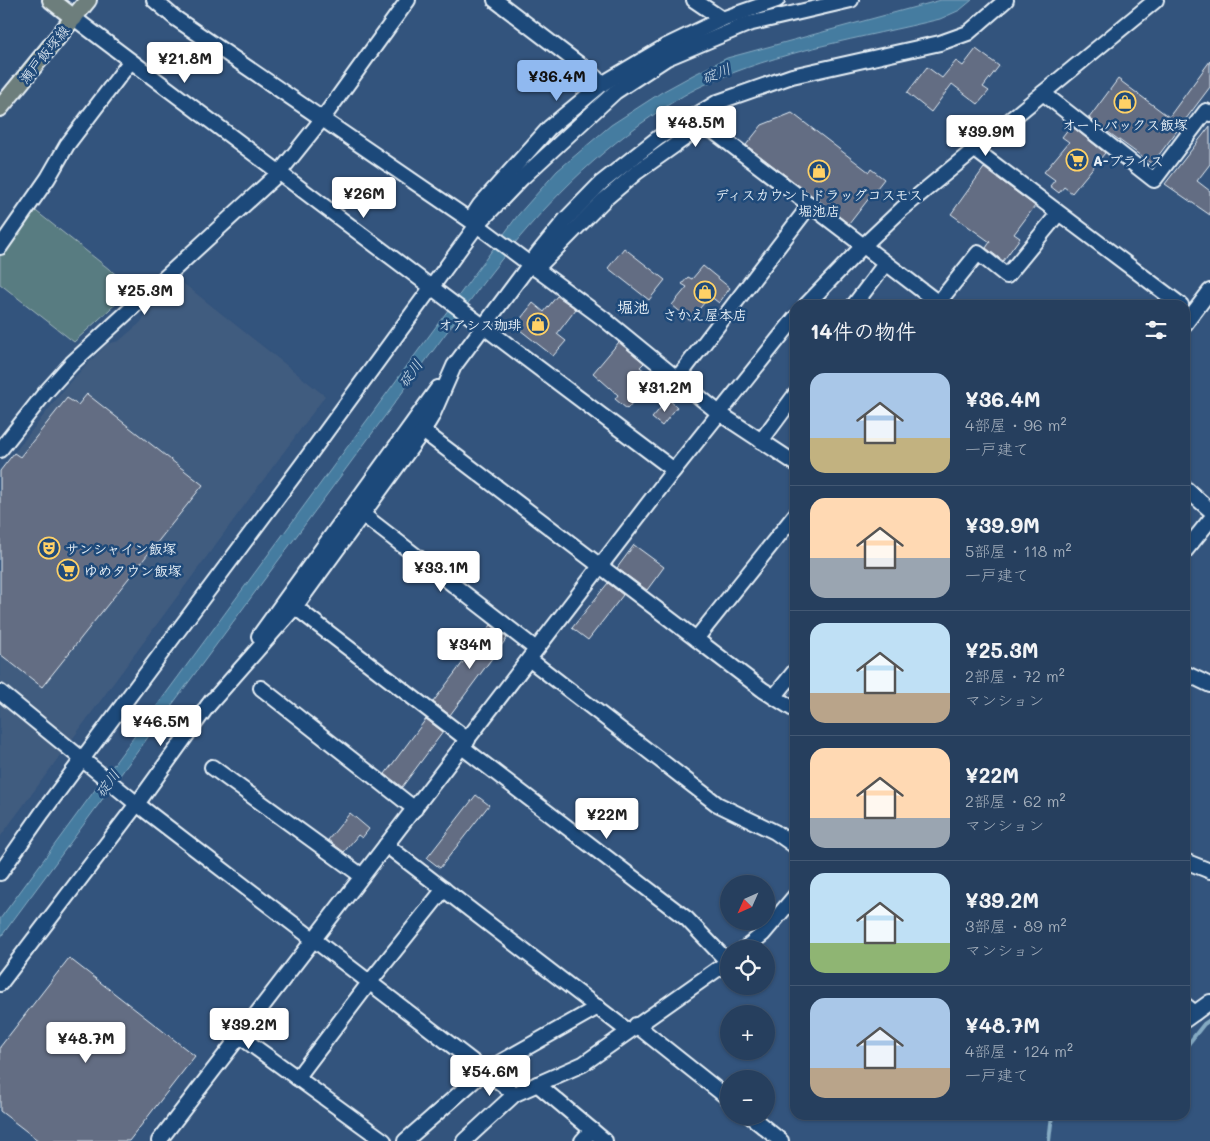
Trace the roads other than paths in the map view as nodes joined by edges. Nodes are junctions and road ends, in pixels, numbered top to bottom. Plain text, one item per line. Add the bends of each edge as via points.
1 (51, 0) edge
2 (88, 0) edge
3 (154, 0) edge
4 (408, 0) edge
5 (495, 0) edge
6 (694, 0) edge
7 (777, 0) edge
8 (851, 0) edge
9 (1006, 0) edge
10 (1156, 0) edge
11 (818, 4) edge
12 (74, 18) junction
13 (722, 20) junction
14 (130, 62) junction
15 (602, 84) junction
16 (1043, 93) junction
17 (0, 108) edge
18 (1210, 114) edge
19 (323, 118) junction
20 (974, 149) junction
21 (279, 173) junction
22 (810, 206) junction
23 (1058, 214) junction
24 (476, 224) junction
25 (863, 246) junction
26 (0, 247) edge
27 (885, 264) junction
28 (532, 265) junction
29 (434, 290) junction
30 (1210, 291) edge
31 (811, 300) edge
32 (858, 300) edge
33 (934, 300) edge
34 (942, 300) edge
35 (1174, 300) edge
36 (1190, 313) edge
37 (790, 324) edge
38 (482, 326) junction
39 (454, 366) junction
40 (676, 380) junction
41 (790, 402) edge
42 (719, 413) junction
43 (423, 431) junction
44 (761, 441) junction
45 (0, 450) edge
46 (790, 460) edge
47 (674, 470) junction
48 (1190, 492) edge
49 (1210, 510) edge
50 (362, 514) junction
51 (1210, 520) edge
52 (790, 521) edge
53 (1190, 545) edge
54 (600, 567) junction
55 (295, 607) junction
56 (696, 639) junction
57 (533, 654) junction
58 (1190, 676) edge
59 (790, 677) edge
60 (1210, 686) edge
61 (261, 688) dead end
62 (0, 692) edge
63 (774, 697) junction
64 (790, 707) edge
65 (207, 708) junction
66 (465, 744) junction
67 (85, 761) junction
68 (212, 766) dead end
69 (136, 804) junction
70 (415, 809) junction
71 (790, 842) edge
72 (386, 845) junction
73 (1190, 863) edge
74 (1210, 871) edge
75 (0, 873) edge
76 (362, 876) junction
77 (444, 889) junction
78 (790, 902) edge
79 (313, 940) junction
80 (755, 940) edge
81 (720, 953) edge
82 (720, 967) edge
83 (369, 982) junction
84 (0, 984) edge
85 (1210, 1002) edge
86 (598, 1007) junction
87 (1190, 1011) edge
88 (632, 1028) junction
89 (241, 1037) junction
90 (485, 1071) junction
91 (297, 1078) junction
92 (537, 1084) junction
93 (720, 1092) edge
94 (515, 1094) junction
95 (761, 1125) edge
96 (592, 1130) junction
97 (159, 1141) edge
98 (384, 1141) edge
99 (405, 1141) edge
100 (464, 1141) edge
101 (582, 1141) edge
102 (605, 1141) edge
103 (781, 1141) edge

1 - 12 main road
2 - 12 main road, 瀬戸飯塚線
3 - 19 street via 182,23
4 - 19 street
5 - 15 street
6 - 13 street
7 - 13 street
8 - 11 street
9 - 28 street via 968,33 940,44 792,76 718,102 658,138 601,183 566,219
10 - 16 street
11 - 24 street via 748,24 667,58 615,92
12 - 14 street
12 - 17 main road, 瀬戸飯塚線
13 - 15 street via 666,46
14 - 21 street
14 - 26 street via 67,146
15 - 24 street via 549,128 480,205
16 - 18 street via 1154,180 1206,111
16 - 20 street
19 - 21 street
19 - 24 street
20 - 23 street
20 - 25 street
21 - 29 street
21 - 45 street via 72,363
22 - 25 street
22 - 28 street via 713,131 699,128 637,172
22 - 40 street
23 - 34 street via 1007,276 978,253
23 - 35 street
24 - 28 street
24 - 29 street
25 - 27 street
25 - 31 street
27 - 32 street
27 - 33 street
28 - 38 street
28 - 40 street via 604,319
29 - 38 street
29 - 67 street
30 - 36 street
37 - 42 street
38 - 39 street
38 - 47 street
39 - 43 street
39 - 65 street
40 - 42 street
41 - 44 street
42 - 44 street
42 - 47 street
43 - 50 street
43 - 54 street
44 - 46 street
47 - 54 street
48 - 49 street
50 - 55 street
50 - 57 street
51 - 53 street
52 - 56 street
54 - 56 street
54 - 57 street
55 - 65 street
55 - 66 street
56 - 63 street
57 - 66 street
57 - 71 street via 717,804
58 - 60 street
59 - 63 street
61 - 70 street
62 - 67 street
63 - 64 street
65 - 69 street
66 - 70 street
66 - 81 street via 686,919
67 - 69 street
67 - 75 street via 42,813
68 - 76 street
69 - 79 street
69 - 84 street
70 - 72 street
72 - 76 street
72 - 77 street
73 - 74 street
76 - 79 street
77 - 83 street
77 - 86 street
78 - 80 street
79 - 83 street
79 - 89 street
82 - 88 street
83 - 90 street
83 - 91 street
85 - 87 street
86 - 88 street
86 - 90 street
88 - 92 street via 583,1064
88 - 93 street
89 - 91 street
89 - 97 street
90 - 94 street
90 - 99 street
91 - 98 street
92 - 94 street
92 - 96 street
94 - 100 street
95 - 103 street
96 - 101 street
96 - 102 street

